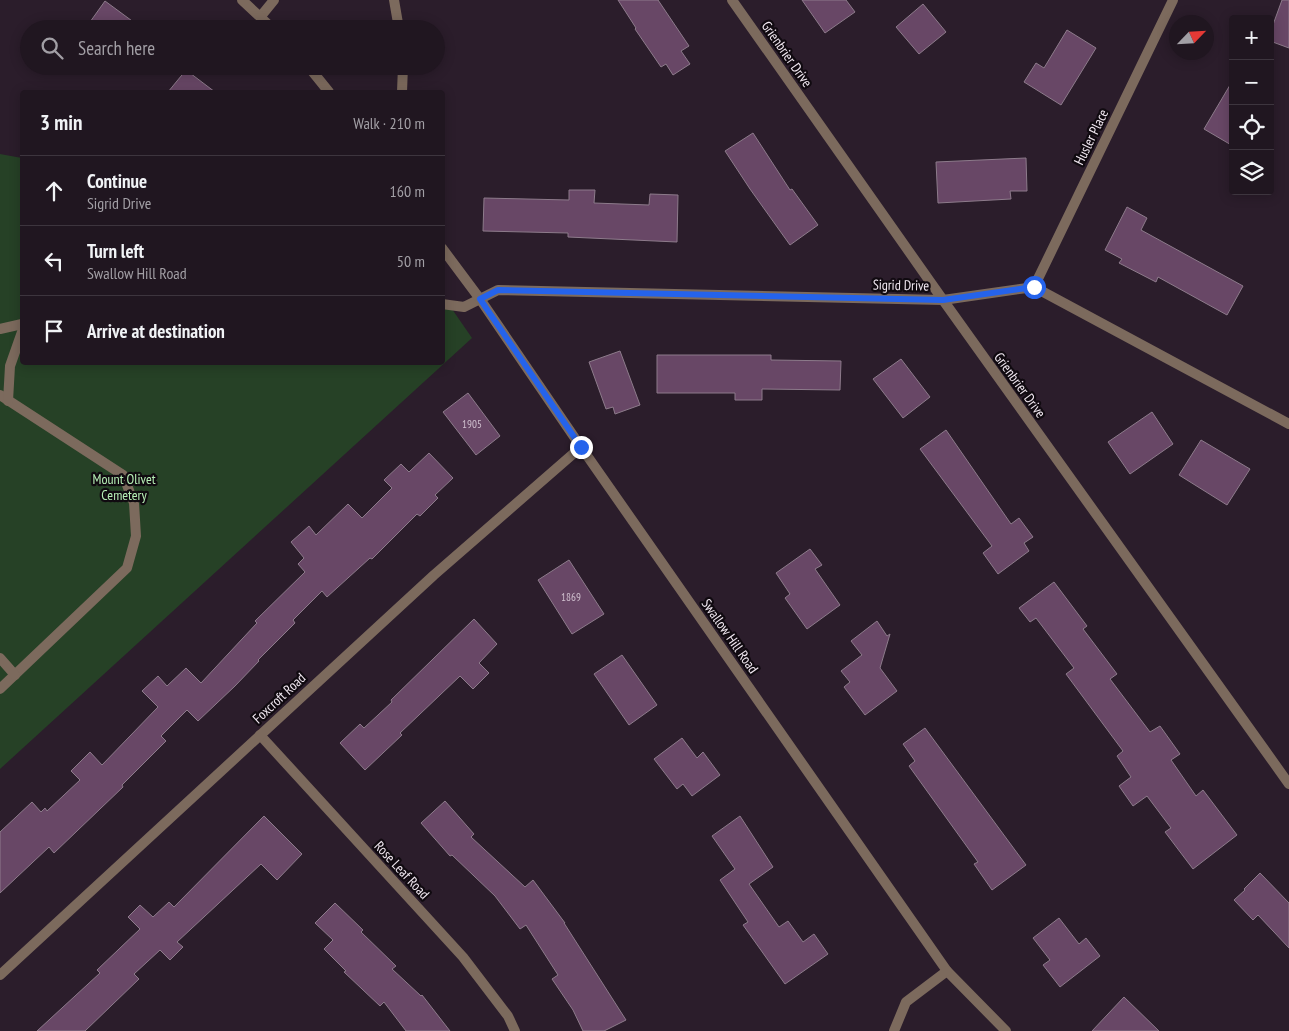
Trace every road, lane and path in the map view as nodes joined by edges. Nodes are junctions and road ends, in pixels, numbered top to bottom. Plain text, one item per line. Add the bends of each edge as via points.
1 (242, 0) edge
2 (274, 0) edge
3 (393, 0) edge
4 (732, 0) edge
5 (1173, 0) edge
6 (261, 16) junction
7 (265, 20) edge
8 (397, 20) edge
9 (315, 75) edge
10 (403, 75) edge
11 (327, 90) edge
12 (402, 90) edge
13 (445, 252) edge
14 (1034, 287) junction
15 (480, 299) junction
16 (943, 300) junction
17 (445, 304) edge
18 (20, 324) edge
19 (0, 329) edge
20 (20, 338) edge
21 (4, 398) edge
22 (1289, 424) edge
23 (581, 447) junction
24 (0, 658) edge
25 (15, 675) junction
26 (0, 689) edge
27 (260, 735) junction
28 (1289, 784) edge
29 (947, 970) junction
30 (0, 975) edge
31 (515, 1031) edge
32 (894, 1031) edge
33 (1006, 1031) edge

1 - 6 street
2 - 6 street
3 - 8 street
4 - 16 street, Grienbrier Drive
5 - 14 street, Husler Place
6 - 7 street
9 - 11 street
10 - 12 street
13 - 15 street, Swallow Hill Road
14 - 16 street, Sigrid Drive
14 - 22 street
15 - 16 street, Sigrid Drive via 498,290
15 - 17 street, Sigrid Drive via 464,307
15 - 23 street, Swallow Hill Road
16 - 28 street, Grienbrier Drive
18 - 19 street
20 - 21 street
21 - 25 street via 123,476 134,503 136,536 127,568
23 - 27 street, Foxcroft Road via 434,574
23 - 29 street, Swallow Hill Road
24 - 25 street
25 - 26 street
27 - 30 street, Foxcroft Road
27 - 31 street, Rose Leaf Road via 463,957 508,1016
29 - 32 street via 906,1002
29 - 33 street, Swallow Hill Road

